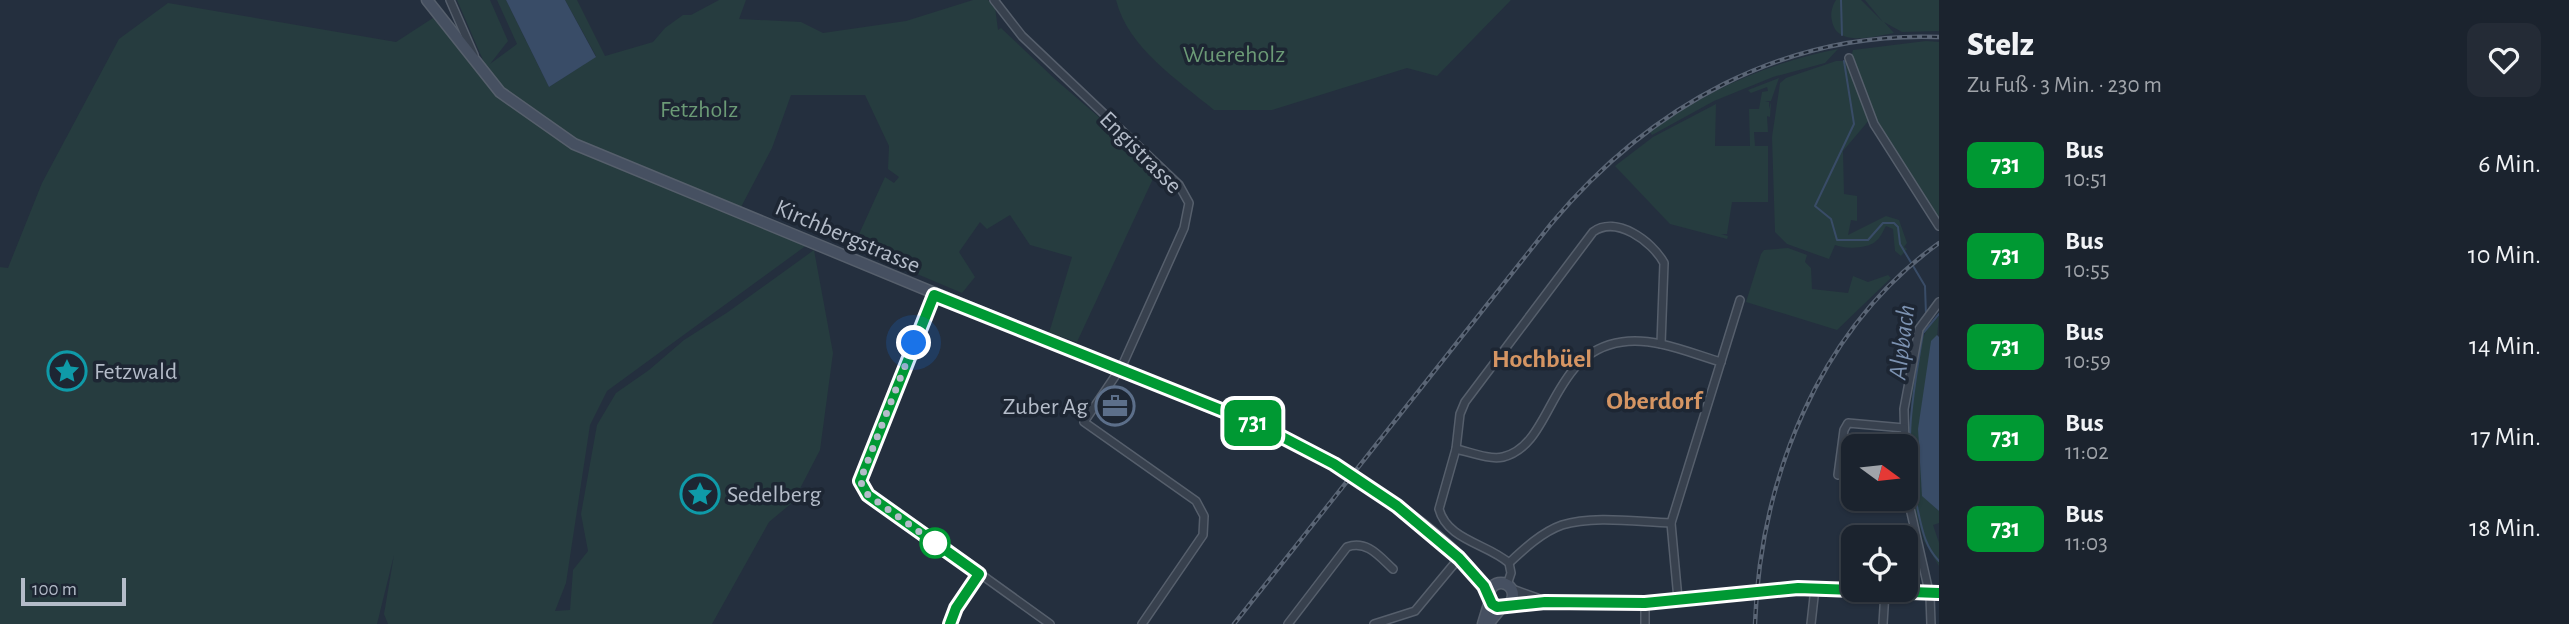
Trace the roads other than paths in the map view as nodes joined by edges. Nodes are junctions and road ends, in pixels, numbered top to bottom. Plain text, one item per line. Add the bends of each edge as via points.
1 (427, 0) edge
2 (450, 0) edge
3 (994, 0) edge
4 (1849, 58) dead end
5 (478, 66) junction
6 (1939, 226) edge
7 (934, 295) junction
8 (1740, 300) dead end
9 (1939, 302) edge
10 (1661, 344) junction
11 (1721, 362) junction
12 (1119, 371) junction
13 (1904, 428) junction
14 (1904, 434) edge
15 (1456, 449) junction
16 (1838, 475) dead end
17 (1910, 511) edge
18 (1671, 523) junction
19 (1459, 558) junction
20 (1509, 563) junction
21 (1469, 567) junction
22 (1393, 569) dead end
23 (979, 574) junction
24 (1506, 586) junction
25 (1815, 588) junction
26 (1841, 589) edge
27 (1918, 592) edge
28 (1928, 592) junction
29 (1939, 593) edge
30 (1490, 599) junction
31 (1678, 599) junction
32 (1545, 602) junction
33 (1885, 602) edge
34 (1645, 603) junction
35 (1505, 606) junction
36 (950, 624) edge
37 (1050, 624) edge
38 (1142, 624) edge
39 (1288, 624) edge
40 (1374, 624) edge
41 (1483, 624) edge
42 (1488, 624) edge
43 (1645, 624) edge
44 (1811, 624) edge
45 (1884, 624) edge
46 (1931, 624) edge

1 - 5 main road, Kirchbergstrasse
2 - 5 street
3 - 12 street, Engistrasse via 1022,36 1179,185 1189,203 1184,228
4 - 6 street via 1874,124
5 - 7 main road, Kirchbergstrasse via 516,106 591,153
7 - 12 main road, Kirchbergstrasse
7 - 23 street via 860,481 868,495
8 - 11 street
9 - 13 street via 1919,329
10 - 11 street
10 - 15 street via 1620,342 1581,360 1567,375 1530,439 1515,452 1493,458
10 - 15 street via 1664,263 1626,229 1600,227 1465,402
11 - 18 street
12 - 19 main road, Kirchbergstrasse via 1261,426 1349,472
12 - 38 street via 1084,422 1196,501 1205,524 1203,535
13 - 14 street
13 - 16 street via 1848,423
15 - 20 street via 1440,502 1441,516 1472,543
17 - 28 street
18 - 20 street via 1562,525
18 - 31 street
19 - 21 main road, Kirchbergstrasse
19 - 40 street via 1415,611
20 - 24 street
21 - 24 main road, Kirchbergstrasse
21 - 30 main road, Kirchbergstrasse
22 - 39 street via 1368,547 1357,543 1347,547
23 - 36 street
23 - 37 street
24 - 30 main road via 1490,590
24 - 32 street
24 - 35 main road via 1513,598
25 - 26 street
25 - 31 street, bridge
25 - 44 street
27 - 28 street
28 - 29 street
28 - 46 street
30 - 35 main road
30 - 41 main road
31 - 34 street
32 - 34 street
32 - 35 street
33 - 45 street
34 - 43 street
35 - 42 main road

